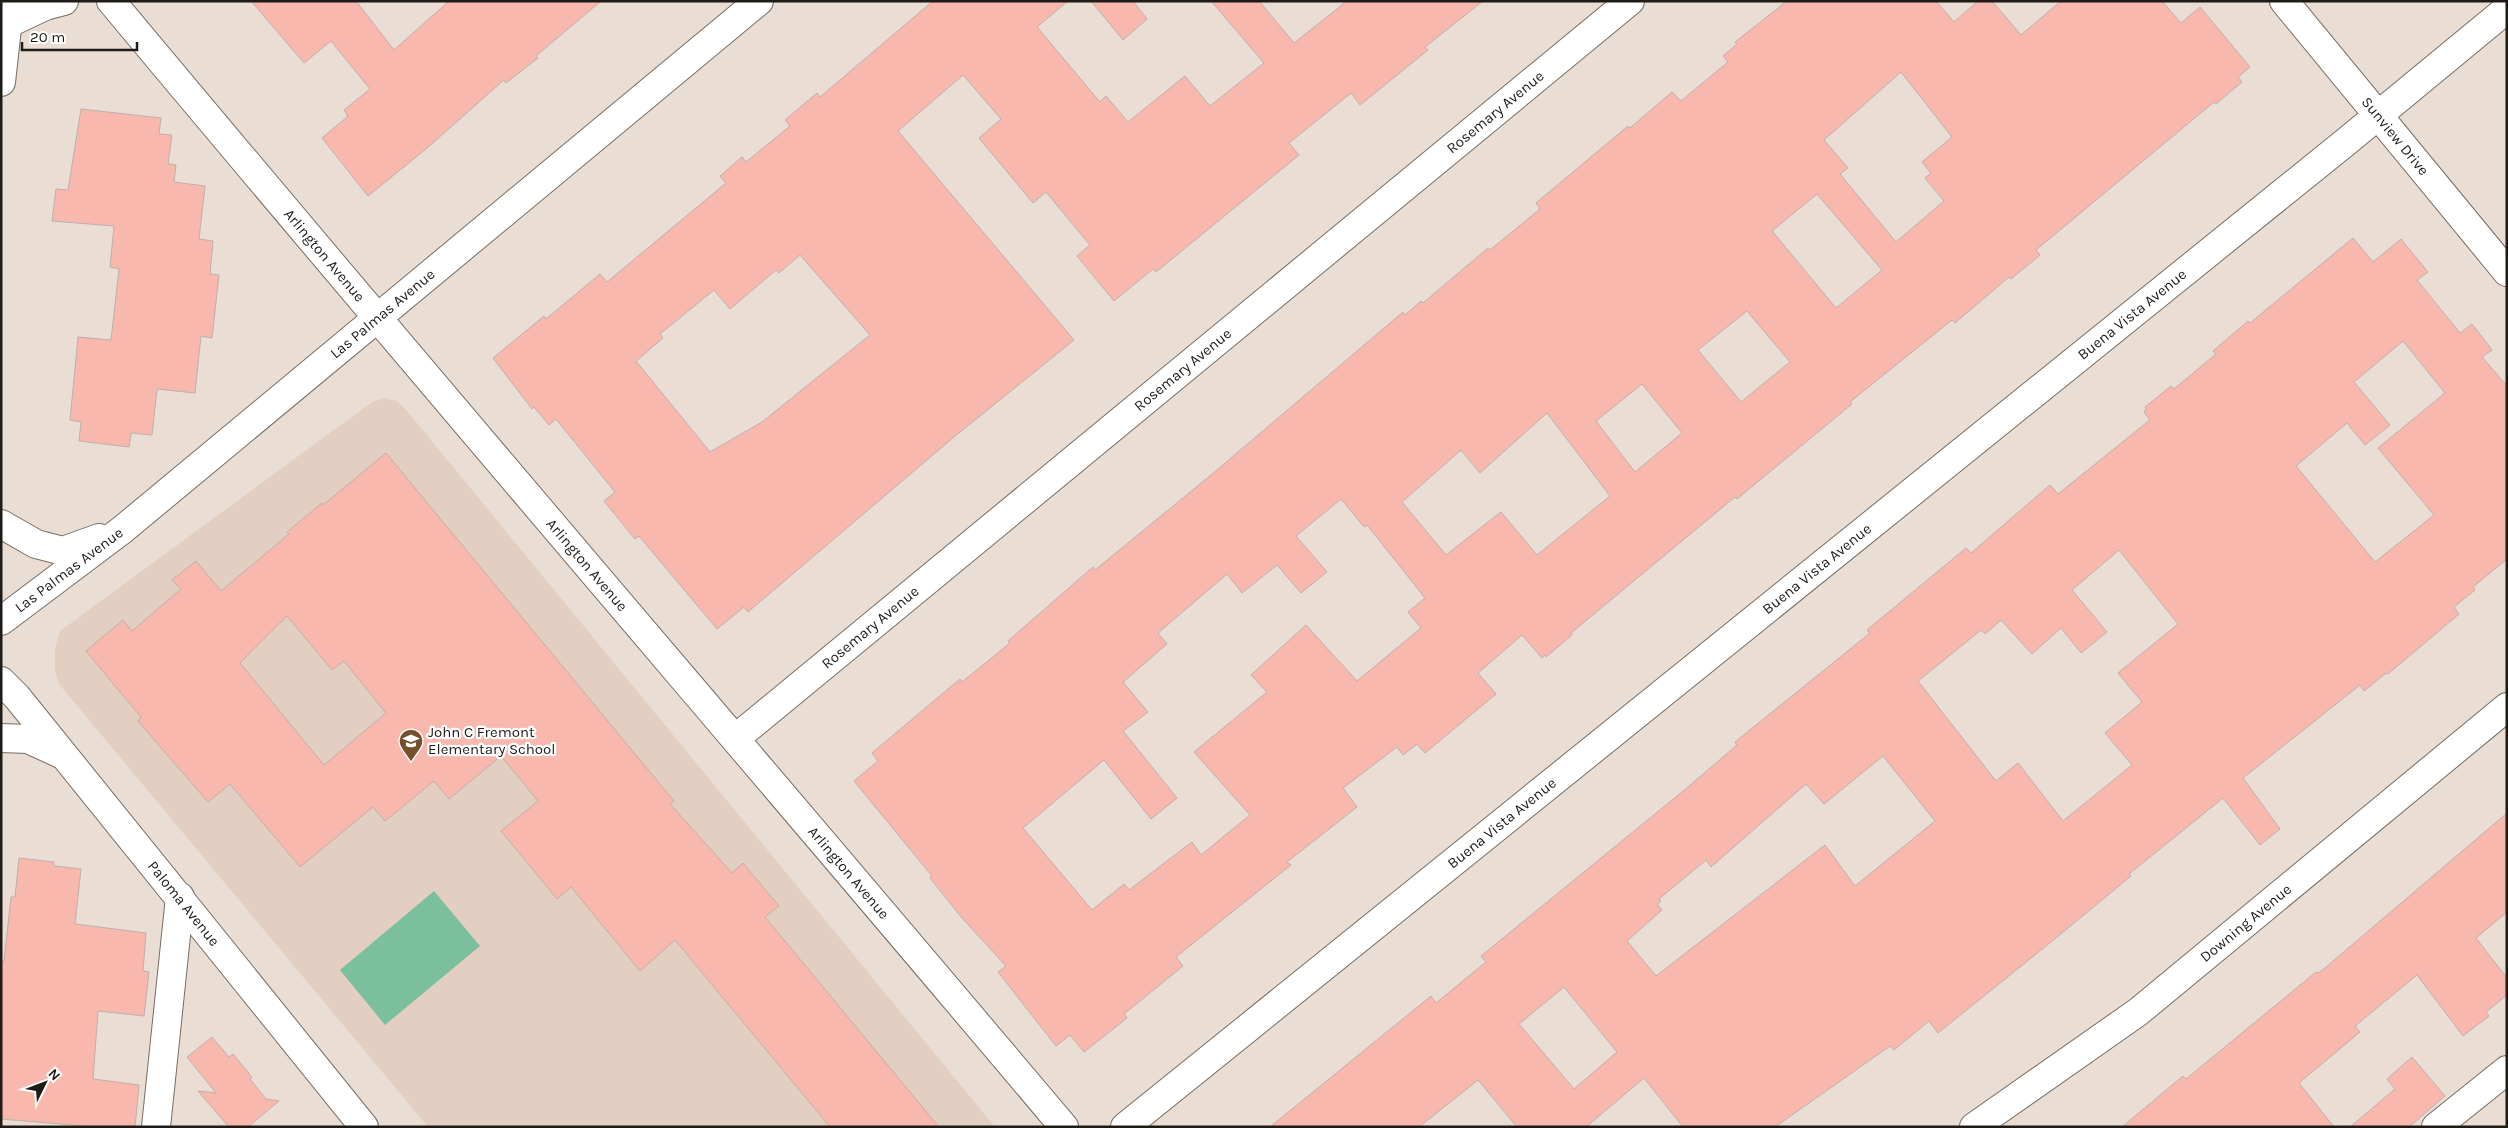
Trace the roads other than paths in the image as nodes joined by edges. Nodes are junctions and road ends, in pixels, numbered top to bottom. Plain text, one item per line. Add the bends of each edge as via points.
1 (64, 1) edge
2 (96, 1) edge
3 (759, 1) edge
4 (1630, 1) edge
5 (2284, 1) edge
6 (117, 8) edge
7 (2507, 9) edge
8 (9, 13) edge
9 (1, 82) edge
10 (2378, 116) junction
11 (2507, 272) edge
12 (377, 319) junction
13 (1, 524) edge
14 (122, 530) junction
15 (1, 622) edge
16 (1, 681) edge
17 (2507, 707) edge
18 (1, 738) edge
19 (736, 738) junction
20 (64, 756) junction
21 (180, 897) junction
22 (2507, 1070) edge
23 (156, 1127) edge
24 (364, 1127) edge
25 (1064, 1127) edge
26 (1125, 1127) edge
27 (1974, 1127) edge
28 (2436, 1127) edge

1 - 8 street
2 - 6 street
3 - 12 street, Las Palmas Avenue
4 - 19 street, Rosemary Avenue
5 - 10 street, Sunview Drive
6 - 12 street, Arlington Avenue
7 - 10 street, Buena Vista Avenue
8 - 9 street
10 - 11 street, Sunview Drive
10 - 26 street, Buena Vista Avenue
12 - 14 street, Las Palmas Avenue
12 - 19 street, Arlington Avenue
13 - 14 street via 36,544 63,551
14 - 15 street, Las Palmas Avenue
16 - 20 street, Paloma Avenue
17 - 27 street, Downing Avenue via 2138,1012
18 - 20 street via 28,739
19 - 25 street, Arlington Avenue
20 - 21 street, Paloma Avenue
21 - 23 street
21 - 24 street, Paloma Avenue
22 - 28 street

